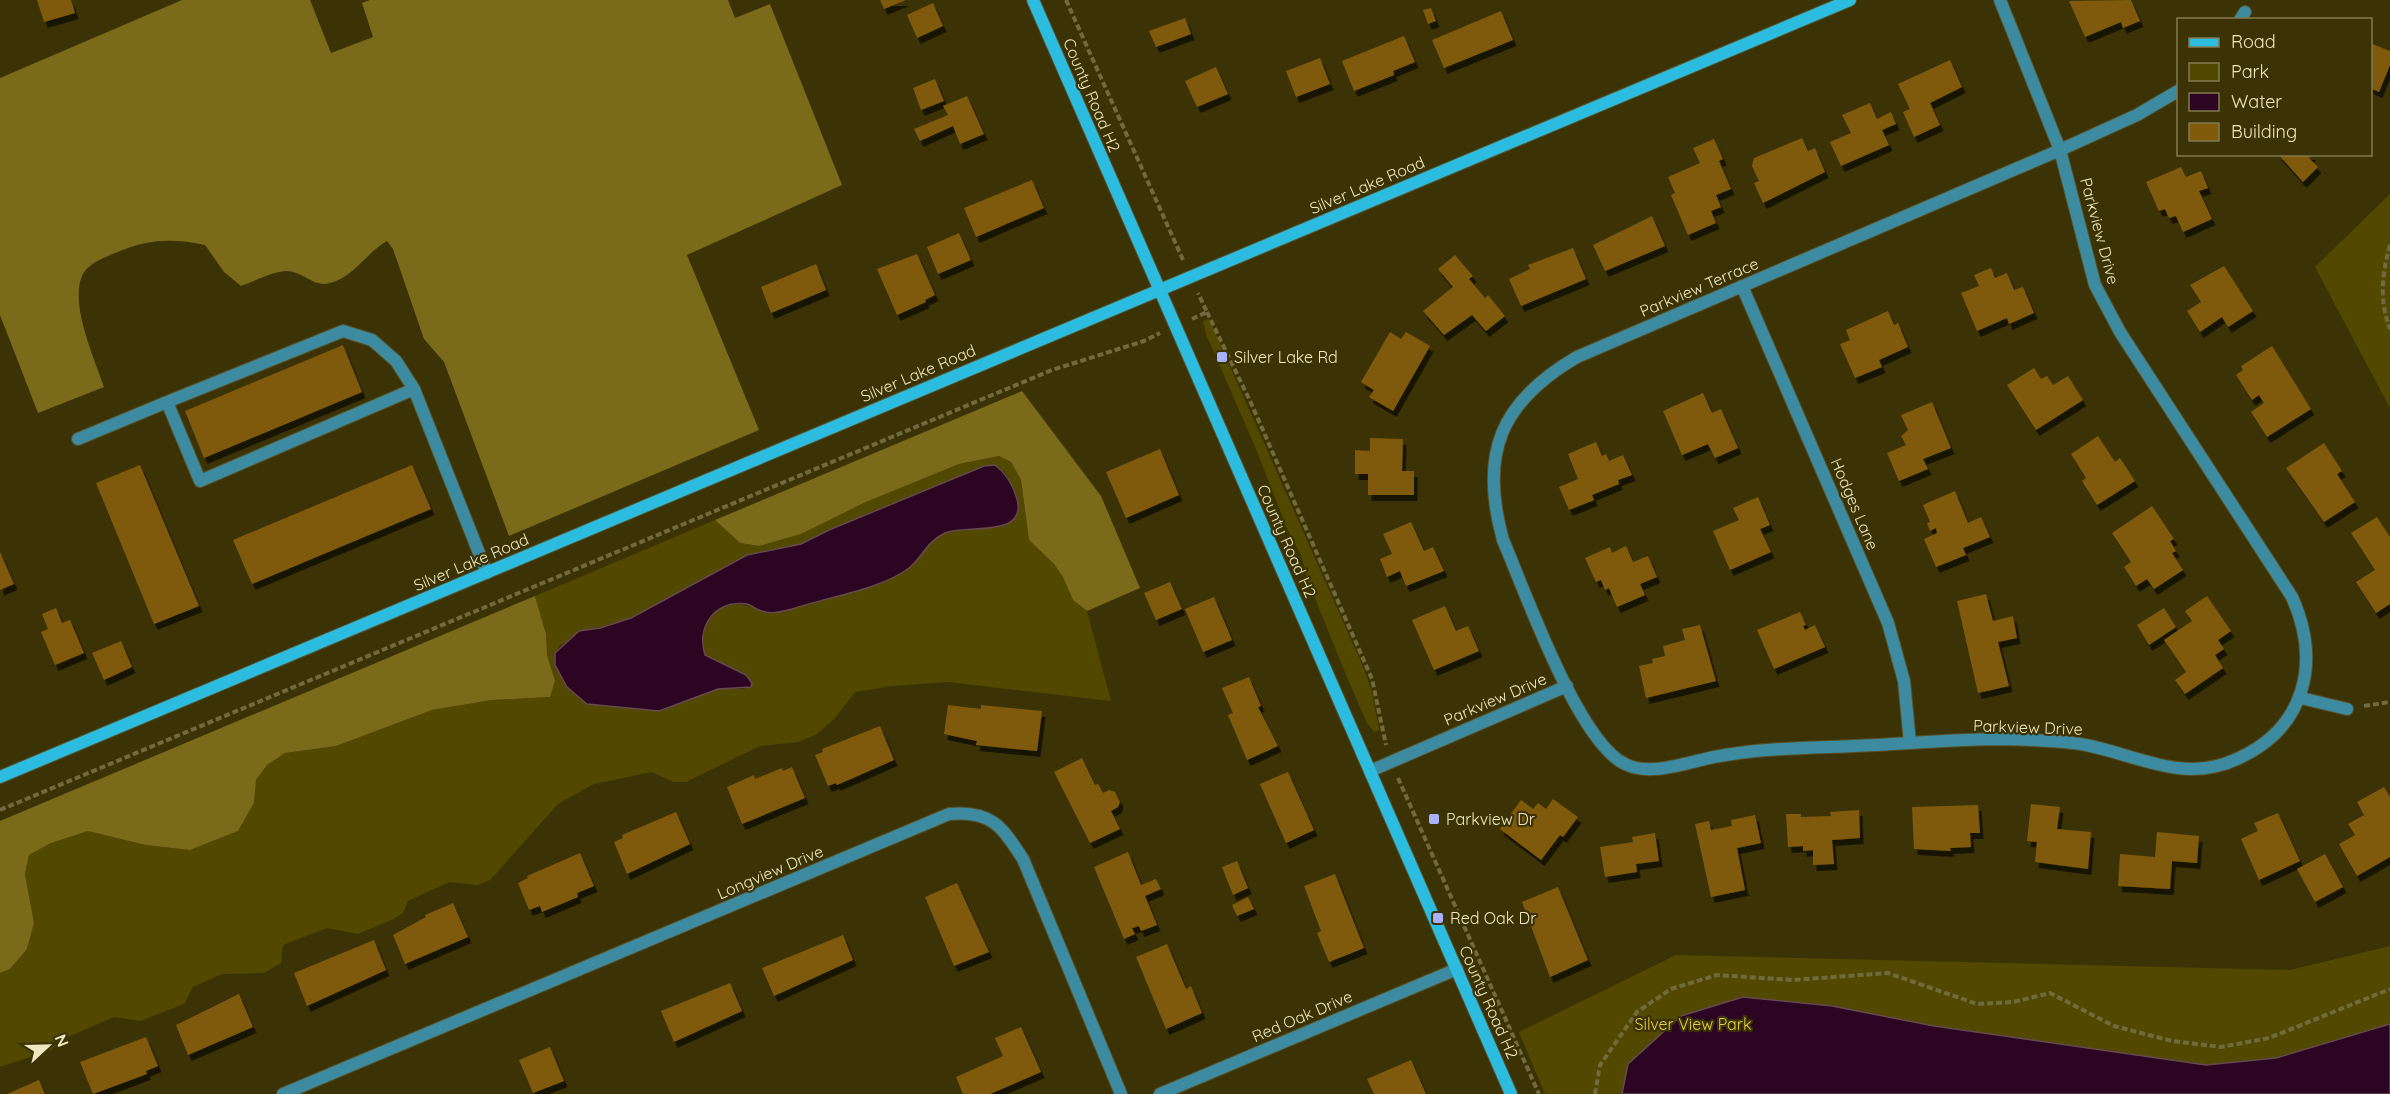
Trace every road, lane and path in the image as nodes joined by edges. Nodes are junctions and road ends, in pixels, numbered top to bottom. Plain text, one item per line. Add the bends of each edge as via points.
1 (1033, 0) edge
2 (1850, 0) edge
3 (2000, 0) edge
4 (2177, 92) edge
5 (2060, 150) junction
6 (2390, 245) edge
7 (1742, 286) junction
8 (1159, 290) junction
9 (1207, 312) dead end
10 (2390, 329) edge
11 (414, 389) junction
12 (167, 402) junction
13 (78, 439) dead end
14 (488, 573) junction
15 (1567, 686) junction
16 (2301, 698) junction
17 (2390, 702) edge
18 (2347, 710) joint
19 (1910, 743) junction
20 (1392, 762) junction
21 (1370, 771) junction
22 (0, 777) edge
23 (1457, 969) junction
24 (2390, 989) edge
25 (283, 1094) edge
26 (1121, 1094) edge
27 (1161, 1094) edge
28 (1511, 1094) edge
29 (1539, 1094) edge
30 (1595, 1094) edge

1 - 8 main road, County Road H2
2 - 8 main road, Silver Lake Road
3 - 5 street, Parkview Drive
4 - 5 street, Parkview Terrace via 2137,115
5 - 7 street, Parkview Terrace
5 - 16 street, Parkview Drive via 2096,285 2105,304 2292,597 2302,620 2306,669
6 - 10 path via 2382,273 2384,312
7 - 15 street, Parkview Terrace via 1577,357 1547,375 1512,414 1497,445 1491,482 1503,540
7 - 19 street, Hodges Lane via 1888,623 1904,681
8 - 14 main road, Silver Lake Road
8 - 21 main road, County Road H2
9 - 20 path via 1372,679
11 - 12 street via 396,361 372,340 343,331
11 - 12 street via 200,481
11 - 14 street
12 - 13 street
14 - 22 main road, Silver Lake Road
15 - 19 street, Parkview Drive via 1587,728 1611,756 1627,766 1642,769 1763,751
15 - 20 street, Parkview Drive
16 - 18 street
16 - 19 street, Parkview Drive via 2258,748 2210,768 2162,767 2085,745 2005,739
17 - 18 path
20 - 21 street, Parkview Drive
20 - 29 path
21 - 23 main road, County Road H2
23 - 27 street, Red Oak Drive
23 - 28 main road, County Road H2
24 - 30 path via 2269,1038 2221,1047 2172,1041 2114,1026 2050,993 2013,1002 1977,1004 1888,973 1793,980 1717,975 1671,989 1637,1012 1600,1065
25 - 26 street, Longview Drive via 950,814 968,813 1001,826 1023,859

